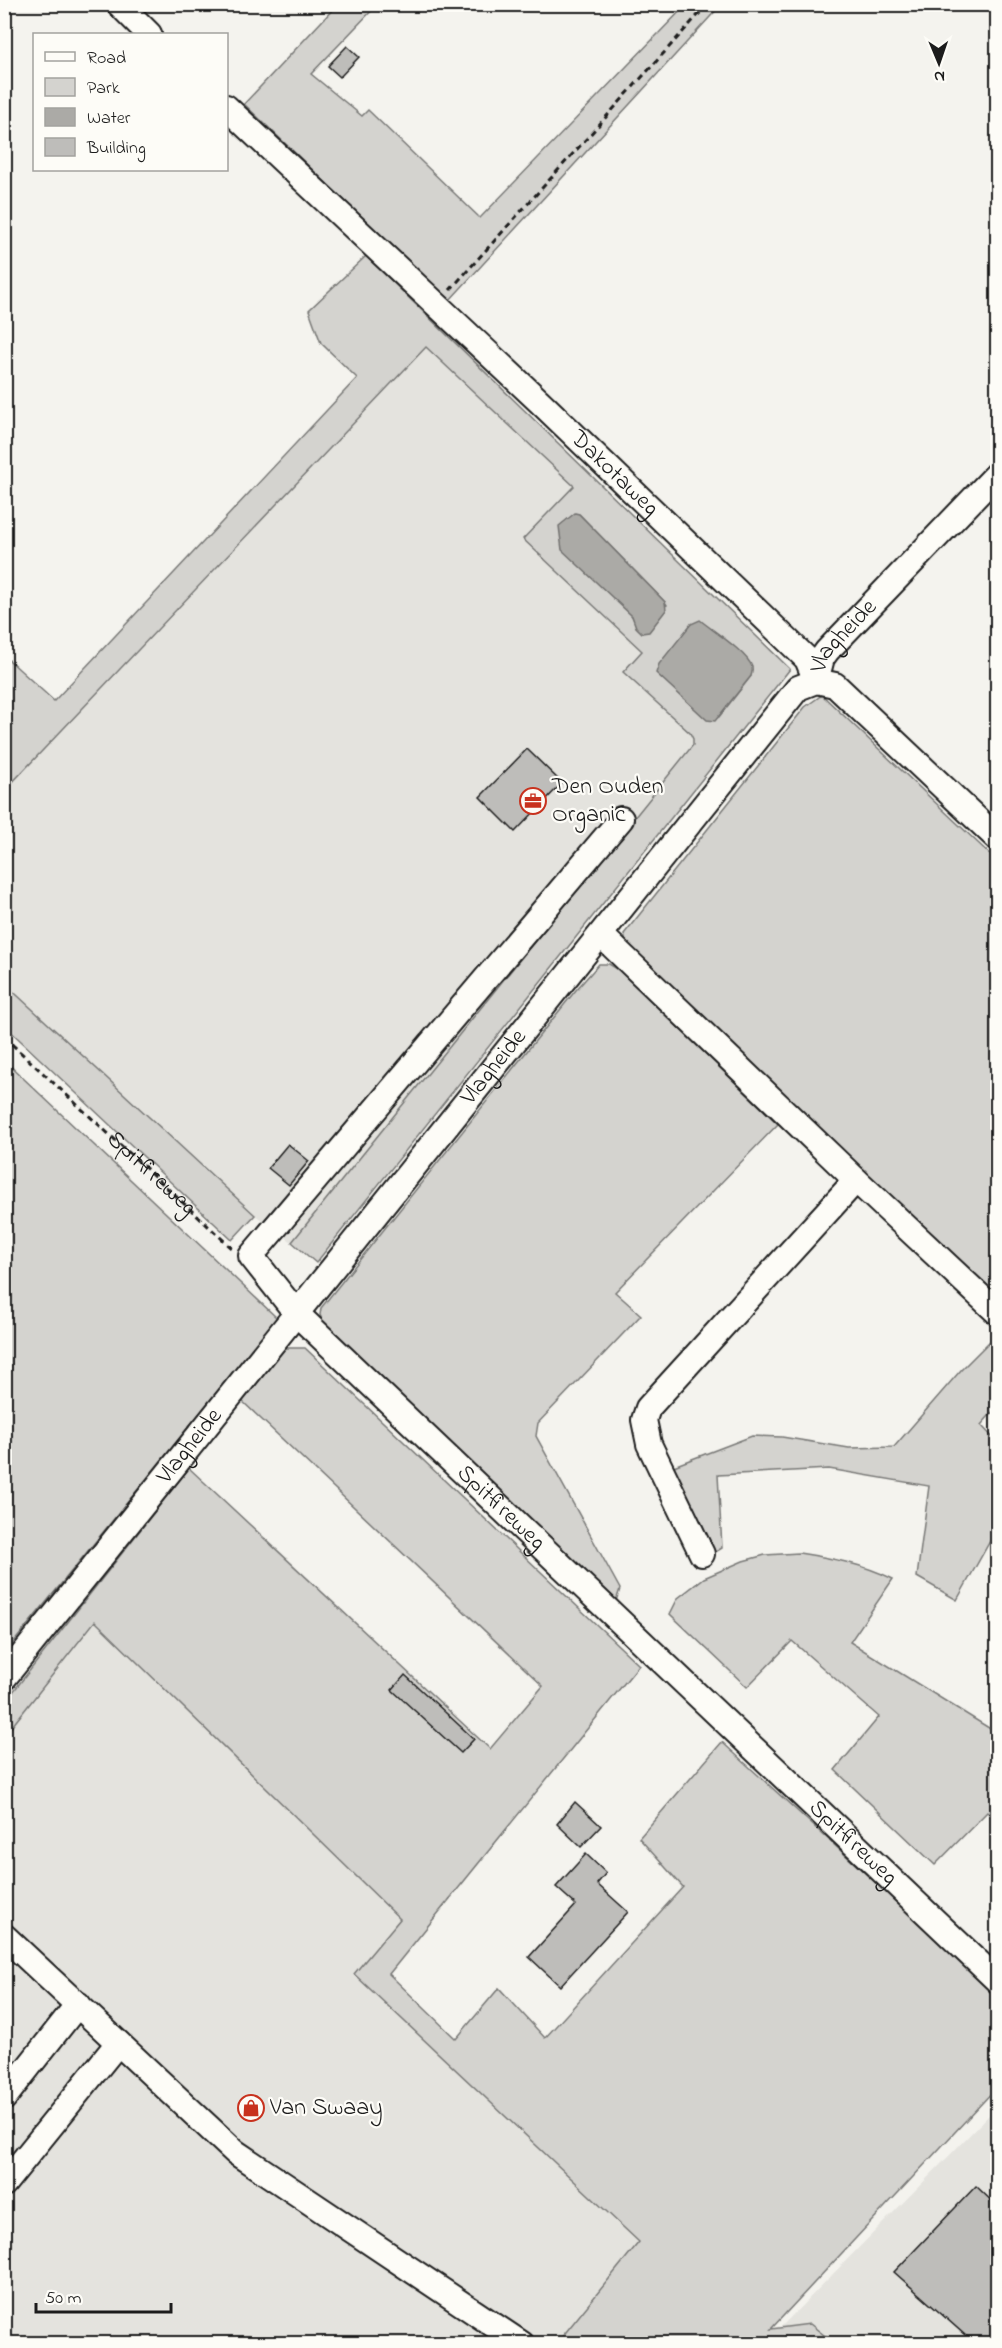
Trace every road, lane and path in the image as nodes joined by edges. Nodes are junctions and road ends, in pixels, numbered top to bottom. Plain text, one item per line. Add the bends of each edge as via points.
1 (119, 4) edge
2 (708, 4) edge
3 (149, 33) edge
4 (228, 109) edge
5 (436, 304) junction
6 (998, 473) edge
7 (816, 681) junction
8 (621, 819) dead end
9 (998, 839) edge
10 (601, 935) junction
11 (4, 1037) edge
12 (856, 1180) junction
13 (251, 1256) junction
14 (998, 1313) edge
15 (297, 1314) junction
16 (702, 1554) dead end
17 (4, 1678) edge
18 (4, 1936) edge
19 (998, 1981) edge
20 (78, 2004) junction
21 (118, 2043) junction
22 (4, 2098) edge
23 (4, 2184) edge
24 (522, 2343) edge

1 - 3 street
2 - 5 path
4 - 5 street, Dakotaweg
5 - 7 street, Dakotaweg via 807,659
6 - 7 street, Vlagheide via 827,651
7 - 9 street via 840,690
7 - 10 street, Vlagheide via 798,688
8 - 13 street
10 - 12 street
10 - 15 street, Vlagheide
11 - 13 path, Spitfireweg via 233,1249
12 - 14 street
12 - 16 street via 648,1408 644,1420 649,1444
13 - 15 street, Spitfireweg
15 - 17 street, Vlagheide
15 - 19 street, Spitfireweg
18 - 20 street
20 - 21 street
20 - 22 street
21 - 23 street
21 - 24 street via 235,2152

